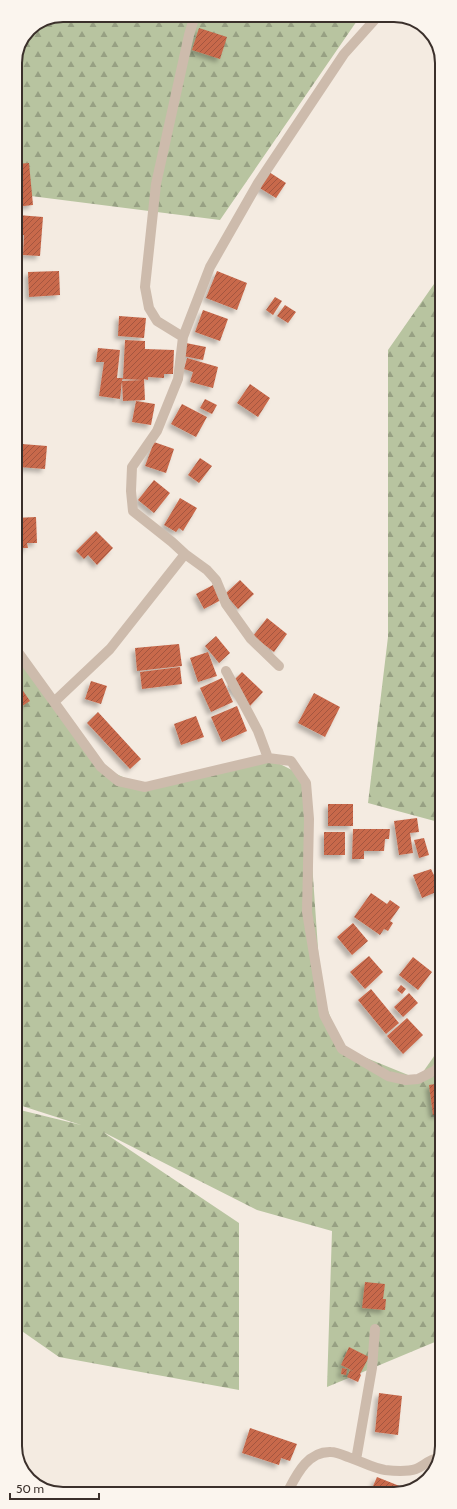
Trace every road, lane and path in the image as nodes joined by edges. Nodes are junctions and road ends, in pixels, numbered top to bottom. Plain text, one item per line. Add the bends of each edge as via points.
1 (193, 22) edge
2 (373, 22) edge
3 (183, 337) junction
4 (185, 554) junction
5 (22, 657) edge
6 (279, 666) dead end
7 (226, 671) dead end
8 (54, 702) junction
9 (268, 758) junction
10 (435, 1071) edge
11 (375, 1329) dead end
12 (433, 1459) edge
13 (356, 1460) junction
14 (290, 1487) edge

1 - 3 street via 156,184 145,287 149,308 157,321
2 - 3 street via 344,54 258,183 210,267
3 - 4 street via 178,378 157,431 132,467 131,491 133,511
4 - 6 street via 216,580 226,604 251,639
4 - 8 street via 110,650
5 - 8 street
7 - 9 street via 258,731
8 - 9 street via 101,767 118,781 145,787
9 - 10 street via 291,761 306,783 309,819 307,912 324,1015 342,1048 388,1076 418,1080
11 - 13 street via 372,1368
12 - 13 street via 416,1469 405,1470 385,1470
13 - 14 street via 332,1451 323,1452 310,1459 298,1471

